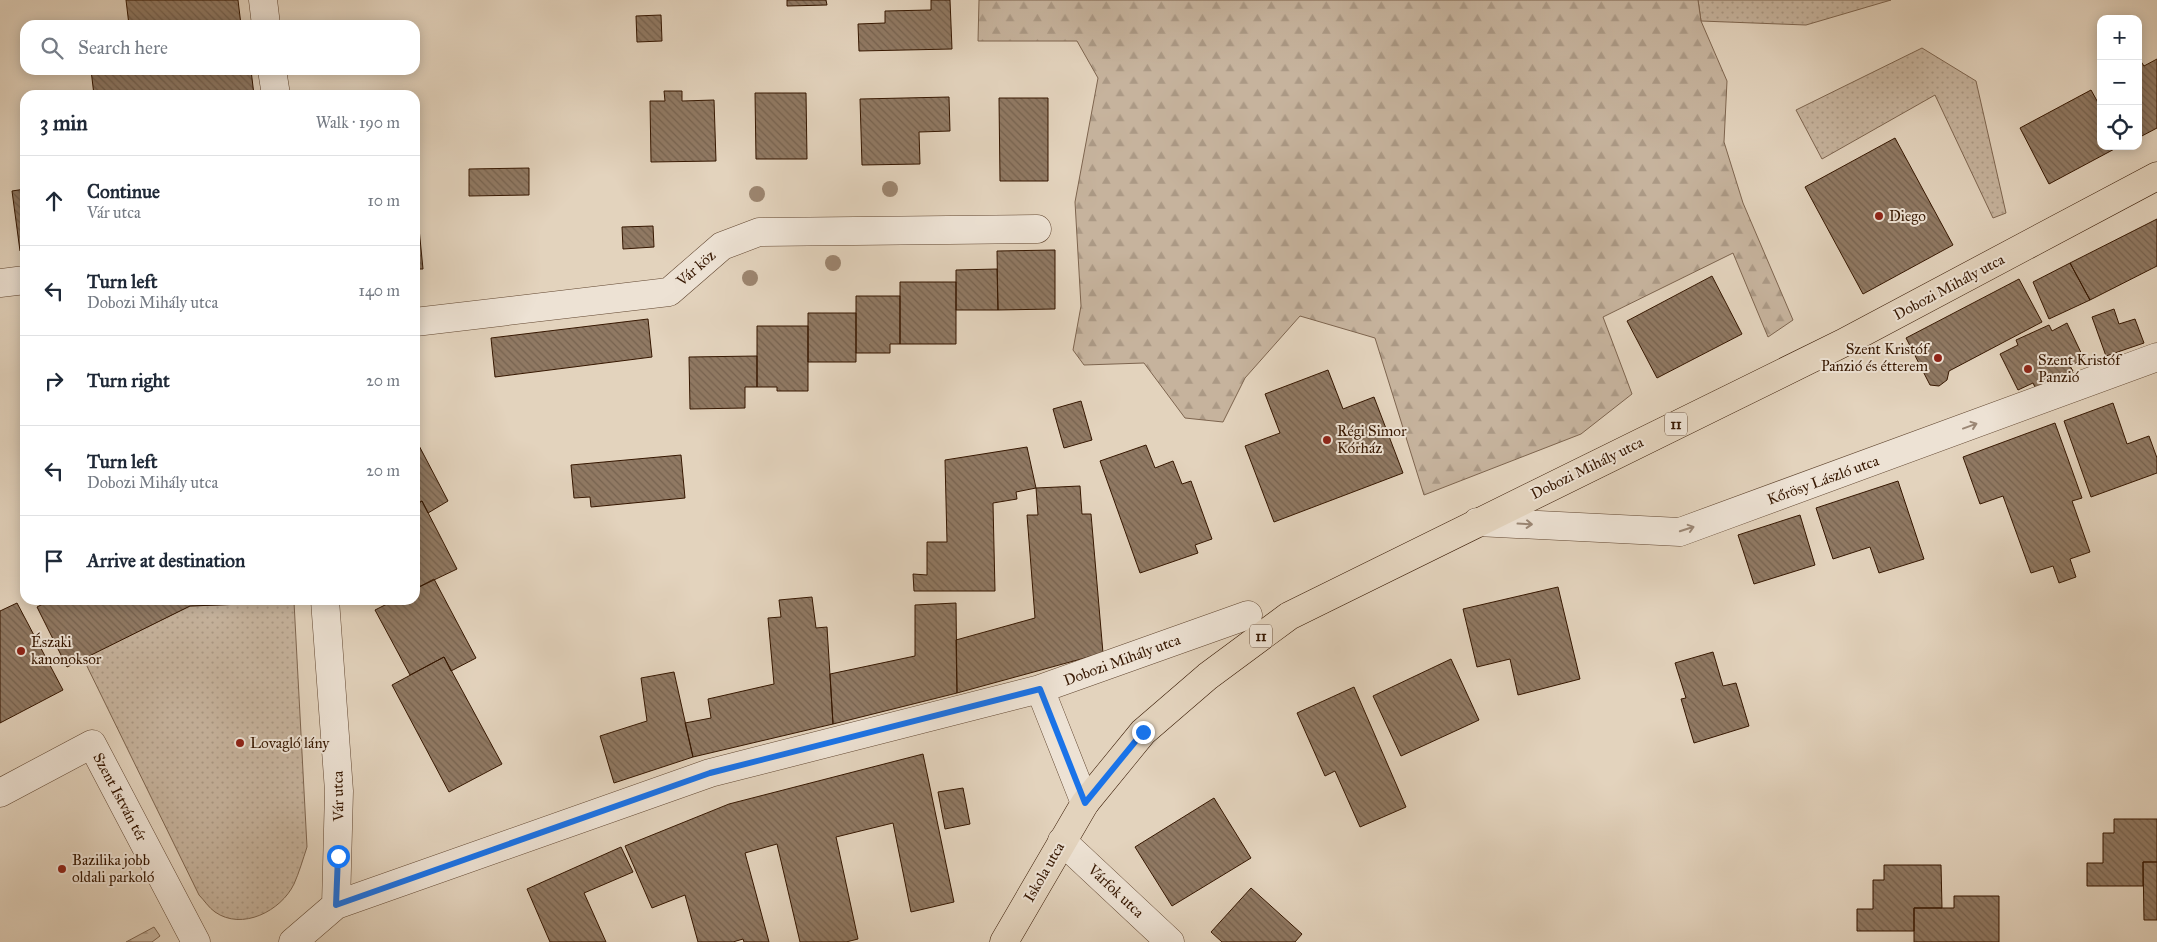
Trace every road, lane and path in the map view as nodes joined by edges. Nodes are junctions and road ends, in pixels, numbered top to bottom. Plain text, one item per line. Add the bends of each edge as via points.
1 (263, 0) edge
2 (265, 20) edge
3 (273, 75) edge
4 (275, 90) edge
5 (2157, 176) edge
6 (1037, 229) dead end
7 (20, 281) edge
8 (0, 283) edge
9 (420, 321) edge
10 (2157, 357) edge
11 (1477, 522) junction
12 (325, 605) edge
13 (1248, 615) dead end
14 (1040, 689) junction
15 (0, 792) edge
16 (1085, 803) junction
17 (1062, 841) junction
18 (336, 905) junction
19 (196, 942) edge
20 (293, 942) edge
21 (1004, 942) edge
22 (1170, 942) edge

1 - 2 street
3 - 4 street
5 - 11 main road, Dobozi Mihály utca / 11 via 1843,342
6 - 9 street, Vár köz via 759,232 722,246 669,292
7 - 8 street
11 -> 10 street, Kőrösy László utca via 1680,532
11 - 16 main road, Dobozi Mihály utca / 11 via 1289,616 1208,676 1143,732
12 - 18 street, Vár utca via 339,791
13 - 14 street, Dobozi Mihály utca
14 - 16 street
14 - 18 street, Dobozi Mihály utca via 710,773
15 - 19 street, Szent István tér via 92,744
16 - 17 main road, Iskola utca / 11
17 - 21 main road, Iskola utca / 11
17 - 22 street, Várfok utca
18 - 20 street

